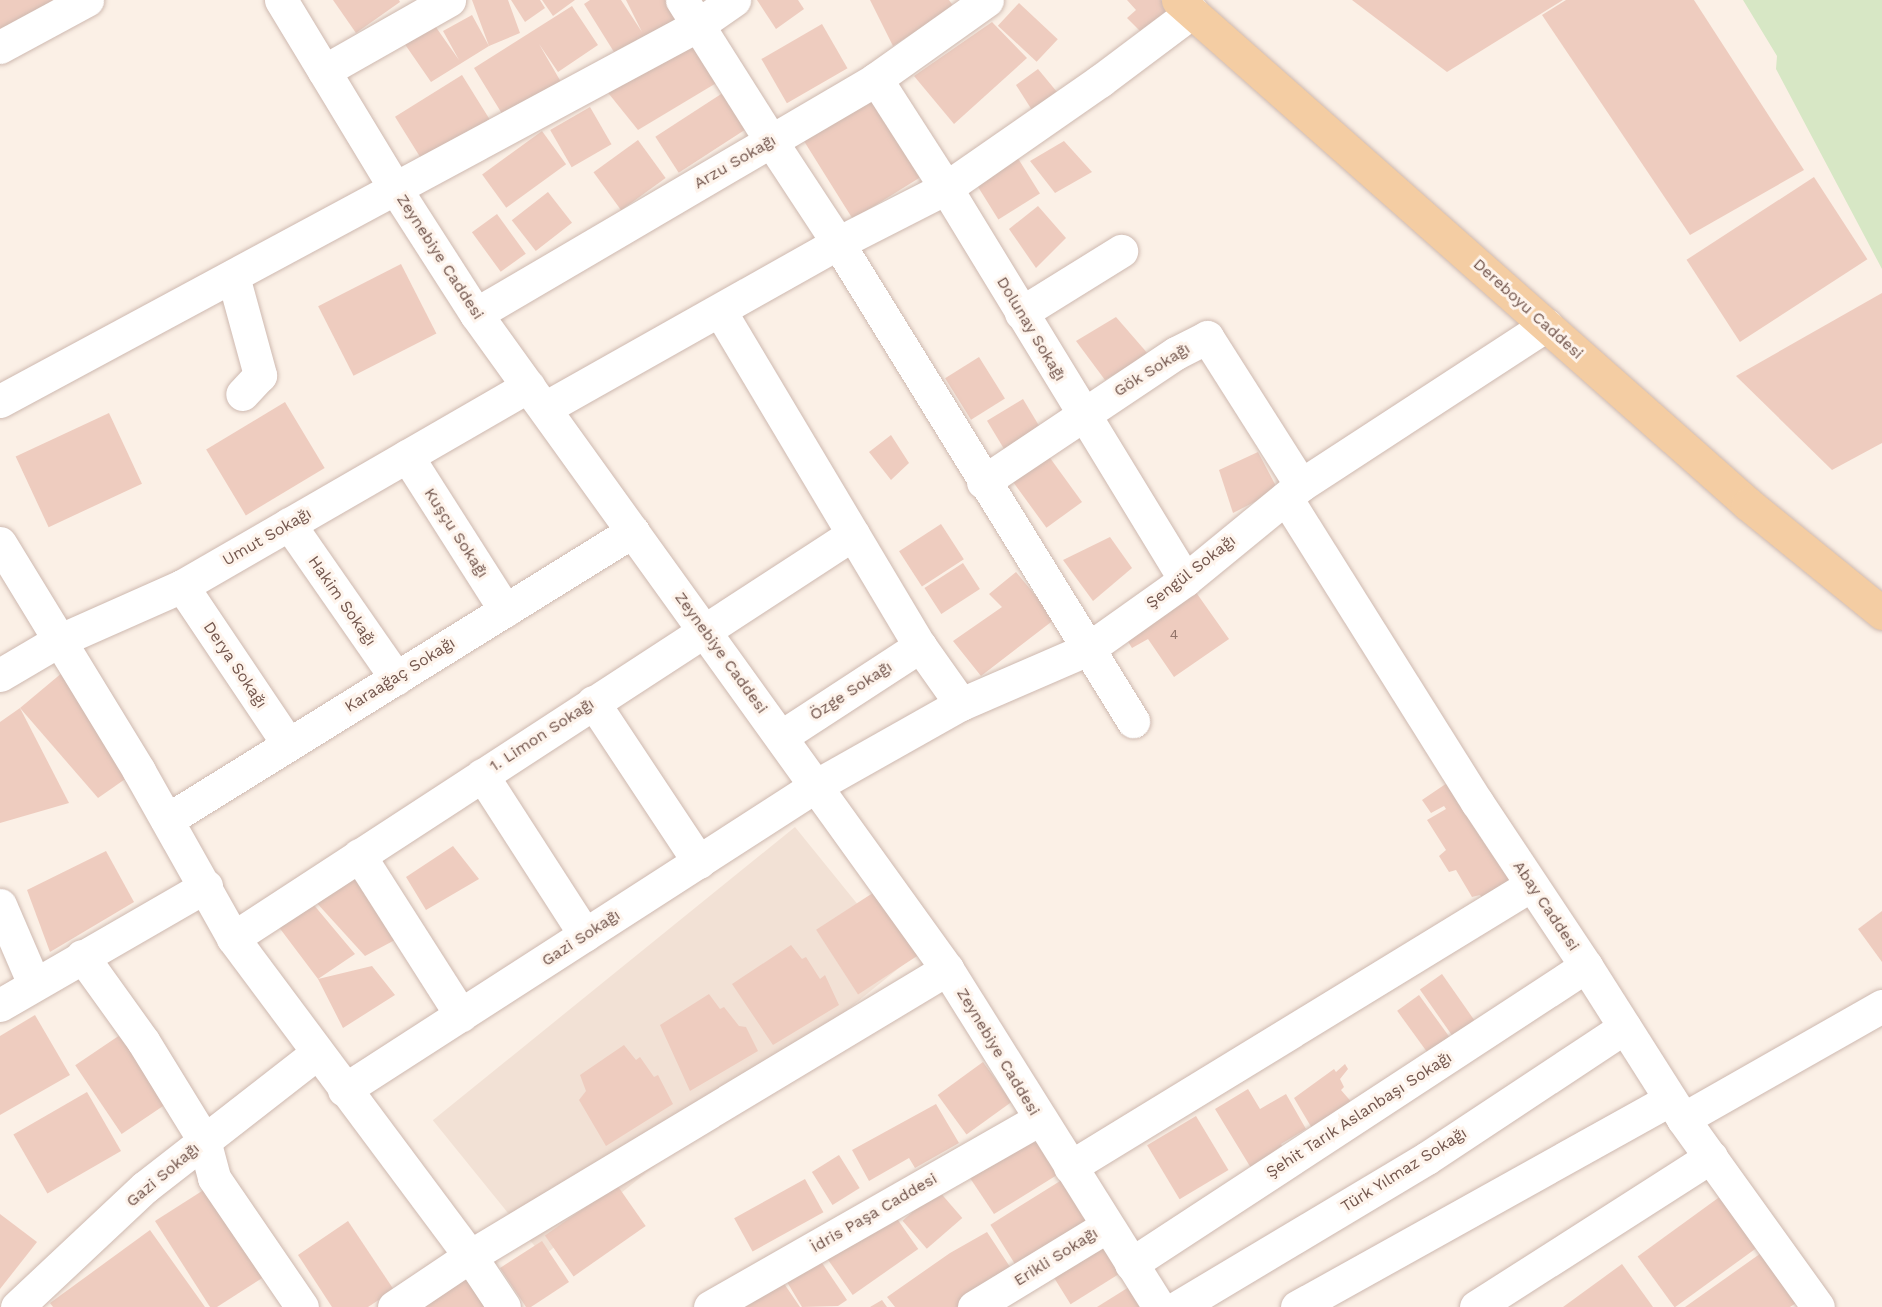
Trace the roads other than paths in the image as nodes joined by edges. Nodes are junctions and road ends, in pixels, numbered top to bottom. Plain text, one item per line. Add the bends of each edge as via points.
1 (87, 0) edge
2 (281, 0) edge
3 (449, 0) edge
4 (734, 0) edge
5 (987, 0) edge
6 (1185, 6) edge
7 (690, 12) edge
8 (0, 47) edge
9 (324, 71) junction
10 (876, 80) junction
11 (771, 141) junction
12 (946, 188) junction
13 (395, 189) junction
14 (838, 243) junction
15 (1121, 251) dead end
16 (233, 276) junction
17 (720, 311) junction
18 (1021, 313) junction
19 (477, 314) junction
20 (1546, 325) junction
21 (242, 394) dead end
22 (537, 397) junction
23 (0, 401) edge
24 (1083, 415) junction
25 (407, 456) junction
26 (983, 482) junction
27 (1293, 491) junction
28 (289, 524) junction
29 (633, 531) junction
30 (853, 534) junction
31 (0, 543) edge
32 (1185, 580) junction
33 (182, 586) junction
34 (505, 610) junction
35 (1882, 613) edge
36 (705, 630) junction
37 (58, 641) junction
38 (920, 646) junction
39 (1088, 649) junction
40 (0, 675) edge
41 (396, 678) junction
42 (593, 702) junction
43 (961, 704) junction
44 (1133, 721) dead end
45 (782, 736) junction
46 (288, 744) junction
47 (482, 775) junction
48 (817, 785) junction
49 (167, 820) junction
50 (359, 855) junction
51 (699, 862) junction
52 (1531, 885) junction
53 (206, 886) junction
54 (0, 904) edge
55 (585, 935) junction
56 (233, 938) junction
57 (82, 956) junction
58 (1586, 966) junction
59 (947, 969) junction
60 (34, 984) junction
61 (0, 1005) edge
62 (1882, 1006) edge
63 (460, 1015) junction
64 (1625, 1027) junction
65 (317, 1053) junction
66 (344, 1090) junction
67 (1677, 1109) junction
68 (1039, 1119) junction
69 (204, 1140) junction
70 (1711, 1157) junction
71 (1070, 1167) junction
72 (1107, 1226) junction
73 (470, 1256) junction
74 (1131, 1264) junction
75 (25, 1304) edge
76 (1810, 1305) edge
77 (302, 1307) edge
78 (394, 1307) edge
79 (504, 1307) edge
80 (710, 1307) edge
81 (974, 1307) edge
82 (1159, 1307) edge
83 (1178, 1307) edge
84 (1297, 1307) edge
85 (1476, 1307) edge

1 - 8 street
2 - 9 street, Zeynebiye Caddesi
3 - 9 street
4 - 7 street
5 - 10 street, Arzu Sokağı
6 - 12 street, Umut Sokağı via 1100,81
6 - 20 main road, Dereboyu Caddesi
7 - 11 street
7 - 13 street
9 - 13 street, Zeynebiye Caddesi
10 - 11 street, Arzu Sokağı
10 - 12 street, Dolunay Sokağı
11 - 14 street
11 - 19 street, Arzu Sokağı
12 - 14 street, Umut Sokağı
12 - 18 street, Dolunay Sokağı
13 - 16 street
13 - 19 street, Zeynebiye Caddesi
14 - 17 street, Umut Sokağı
14 - 26 street
15 - 18 street
16 - 21 street via 260,375
16 - 23 street
17 - 22 street, Umut Sokağı
17 - 30 street
18 - 24 street, Dolunay Sokağı
19 - 22 street, Zeynebiye Caddesi
20 - 27 street, Şengül Sokağı
20 - 35 main road, Dereboyu Caddesi via 1748,504
22 - 25 street, Umut Sokağı
22 - 29 street, Zeynebiye Caddesi
24 - 26 street, Gök Sokağı
24 - 27 street, Gök Sokağı via 1207,337
24 - 32 street, Dolunay Sokağı
25 - 28 street, Umut Sokağı
25 - 34 street, Kuşçu Sokağı
26 - 39 street
27 - 32 street, Şengül Sokağı
27 - 52 street, Abay Caddesi
28 - 33 street, Umut Sokağı
28 - 41 street, Hakim Sokağı
29 - 34 street, Karaağaç Sokağı
29 - 36 street, Zeynebiye Caddesi
30 - 36 street, 1. Limon Sokağı
30 - 38 street
31 - 37 street
32 - 39 street, Şengül Sokağı
33 - 37 street, Umut Sokağı
33 - 46 street, Derya Sokağı
34 - 41 street, Karaağaç Sokağı
36 - 42 street, 1. Limon Sokağı
36 - 45 street, Zeynebiye Caddesi
37 - 40 street, Umut Sokağı
37 - 49 street via 80,671
38 - 43 street
38 - 45 street, Özge Sokağı
39 - 43 street, Şengül Sokağı
39 - 44 street
41 - 46 street, Karaağaç Sokağı
42 - 47 street, 1. Limon Sokağı
42 - 51 street
43 - 48 street, Şengül Sokağı
45 - 48 street, Zeynebiye Caddesi
46 - 49 street, Karaağaç Sokağı
47 - 50 street, 1. Limon Sokağı
47 - 55 street
48 - 51 street, Gazi Sokağı
48 - 59 street, Zeynebiye Caddesi
49 - 53 street
50 - 56 street, 1. Limon Sokağı
50 - 63 street
51 - 55 street, Gazi Sokağı
52 - 58 street, Abay Caddesi
52 - 71 street
53 - 56 street
53 - 57 street
54 - 60 street
55 - 63 street, Gazi Sokağı
56 - 65 street
57 - 60 street
57 - 69 street via 143,1041
58 - 64 street, Abay Caddesi
58 - 74 street, Şehit Tarık Aslanbaşı Sokağı
59 - 68 street, Zeynebiye Caddesi
59 - 73 street
60 - 61 street
62 - 67 street
63 - 66 street, Gazi Sokağı
64 - 67 street, Abay Caddesi
64 - 83 street, Türk Yılmaz Sokağı via 1427,1158
65 - 66 street
65 - 69 street, Gazi Sokağı
66 - 73 street
67 - 70 street, Abay Caddesi
67 - 84 street
68 - 71 street, Zeynebiye Caddesi
68 - 80 street, İdris Paşa Caddesi
69 - 75 street, Gazi Sokağı via 145,1187
69 - 77 street via 214,1178
70 - 76 street, Abay Caddesi
70 - 85 street
71 - 72 street, Zeynebiye Caddesi
72 - 74 street, Zeynebiye Caddesi
72 - 81 street, Erikli Sokağı
73 - 78 street
73 - 79 street
74 - 82 street, Zeynebiye Caddesi

